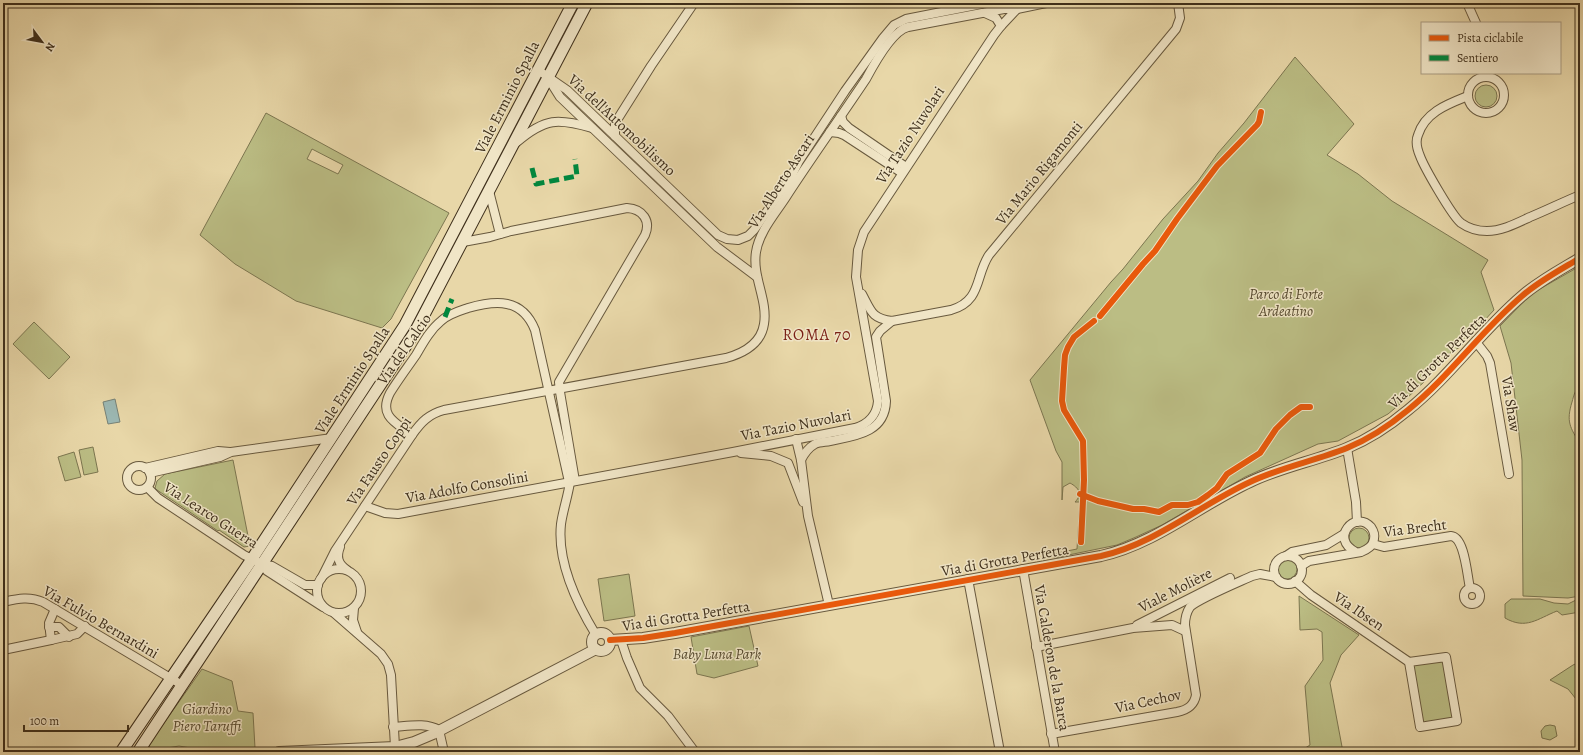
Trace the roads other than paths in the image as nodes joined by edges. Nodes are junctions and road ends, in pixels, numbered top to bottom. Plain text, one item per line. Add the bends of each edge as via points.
1 (573, 3) edge
2 (587, 3) edge
3 (694, 3) edge
4 (987, 3) edge
5 (1046, 3) edge
6 (1178, 3) edge
7 (1468, 3) edge
8 (1001, 6) edge
9 (1017, 9) junction
10 (982, 13) junction
11 (926, 19) junction
12 (1476, 22) edge
13 (1001, 26) junction
14 (550, 46) junction
15 (561, 52) junction
16 (538, 70) junction
17 (858, 73) junction
18 (1491, 76) edge
19 (548, 77) junction
20 (866, 79) junction
21 (1468, 96) junction
22 (841, 116) junction
23 (594, 129) junction
24 (830, 132) junction
25 (614, 136) junction
26 (515, 144) junction
27 (904, 170) junction
28 (793, 179) junction
29 (490, 191) junction
30 (674, 193) junction
31 (1580, 195) edge
32 (668, 200) junction
33 (702, 220) junction
34 (695, 227) junction
35 (500, 234) junction
36 (722, 237) joint
37 (463, 242) junction
38 (1580, 258) edge
39 (757, 277) junction
40 (858, 288) junction
41 (892, 321) junction
42 (1476, 342) junction
43 (873, 350) junction
44 (560, 384) junction
45 (548, 390) junction
46 (830, 432) junction
47 (335, 433) junction
48 (412, 435) junction
49 (347, 436) junction
50 (796, 439) junction
51 (815, 444) junction
52 (1347, 448) junction
53 (733, 452) junction
54 (801, 460) junction
55 (147, 471) junction
56 (1509, 474) dead end
57 (571, 481) junction
58 (147, 487) junction
59 (365, 506) junction
60 (808, 516) junction
61 (1357, 522) junction
62 (347, 534) junction
63 (1344, 534) junction
64 (1373, 544) junction
65 (1356, 552) junction
66 (1286, 556) junction
67 (252, 559) junction
68 (262, 564) junction
69 (1301, 566) junction
70 (1023, 569) junction
71 (348, 571) junction
72 (1276, 577) junction
73 (1230, 578) dead end
74 (968, 579) junction
75 (1295, 581) junction
76 (319, 582) junction
77 (1218, 588) junction
78 (1470, 588) dead end
79 (3, 602) edge
80 (829, 605) junction
81 (324, 608) junction
82 (354, 608) junction
83 (55, 609) junction
84 (334, 613) junction
85 (85, 626) junction
86 (49, 627) junction
87 (1133, 628) junction
88 (1185, 631) junction
89 (357, 633) junction
90 (596, 635) junction
91 (68, 637) junction
92 (52, 640) junction
93 (610, 640) junction
94 (621, 640) junction
95 (1036, 647) junction
96 (596, 649) junction
97 (3, 650) edge
98 (1409, 662) junction
99 (171, 678) junction
100 (182, 685) junction
101 (393, 727) junction
102 (439, 730) junction
103 (1051, 734) junction
104 (395, 747) junction
105 (121, 752) edge
106 (138, 752) edge
107 (279, 752) edge
108 (444, 752) edge
109 (694, 752) edge
110 (1000, 752) edge
111 (1055, 752) edge

1 - 14 main road, Viale Erminio Spalla
2 - 15 main road, Viale Erminio Spalla
3 - 25 street via 617,120
4 - 11 street, Via Alberto Ascari
5 - 9 street
6 - 41 street, Via Mario Rigamonti via 1180,18 1176,29 990,255 972,296 955,308
7 - 12 street
8 - 9 street
8 - 10 street
9 - 13 street, Via Tazio Nuvolari
10 - 11 street, Via Alberto Ascari
10 - 13 street via 996,18
11 - 17 street, Via Alberto Ascari via 904,19 894,25
11 - 20 street, Via Alberto Ascari via 900,31
13 - 27 street, Via Tazio Nuvolari
14 - 15 street
14 - 16 main road, Viale Erminio Spalla
15 - 19 main road, Viale Erminio Spalla
16 - 19 street
16 - 47 main road, Viale Erminio Spalla via 408,320
17 - 20 street
17 - 28 street, Via Alberto Ascari via 799,161
18 - 21 street via 1475,81
18 - 21 street via 1503,90 1502,103 1497,109 1489,113 1476,110
19 - 23 street, Via dell'Automobilismo via 560,97
19 - 25 street, Via dell'Automobilismo via 567,90
19 - 26 main road, Viale Erminio Spalla
20 - 22 street, Via Alberto Ascari
21 - 31 street via 1431,115 1423,124 1416,140 1423,164 1451,211 1461,222 1478,230 1498,229
22 - 24 street, Via Alberto Ascari
22 - 27 street via 849,128
23 - 26 street, Via dell'Automobilismo via 572,122 554,122 534,128
23 - 32 street, Via dell'Automobilismo
24 - 27 street via 844,135
24 - 28 street, Via Alberto Ascari
25 - 30 street, Via dell'Automobilismo
26 - 29 main road, Viale Erminio Spalla
27 - 40 street, Via Tazio Nuvolari via 860,240 856,268
28 - 36 street, Via Alberto Ascari via 751,234 738,240
28 - 39 street, Via Alberto Ascari via 758,242 755,257
29 - 35 street
29 - 37 main road, Viale Erminio Spalla
30 - 32 street, Via dell'Automobilismo
30 - 33 street, Via dell'Automobilismo
32 - 34 street, Via dell'Automobilismo
33 - 34 street
33 - 36 street, Via dell'Automobilismo
34 - 39 street, Via dell'Automobilismo via 721,251
35 - 37 street
35 - 44 street via 628,208 638,210 647,220 647,231
37 - 49 main road, Viale Erminio Spalla via 415,332
38 - 42 street, Via di Grotta Perfetta via 1522,296
39 - 44 street, Via Alberto Ascari via 765,312 764,327 758,340 746,351 731,357 695,364
40 - 41 street, Via Tazio Nuvolari via 873,314 882,320
40 - 43 street, Via Tazio Nuvolari
41 - 43 street, Via Tazio Nuvolari via 877,335
42 - 52 street, Via di Grotta Perfetta via 1408,410
42 - 56 street, Via Shaw via 1490,363
43 - 46 street, Via Tazio Nuvolari via 878,397 876,412 861,426
43 - 51 street, Via Tazio Nuvolari via 886,400 882,418 873,428 862,434
44 - 45 street, Via Fausto Coppi
44 - 57 street
45 - 48 street, Via Fausto Coppi via 439,411 424,420
45 - 48 street, Via del Calcio via 536,332 524,313 509,304 499,302 456,312 442,320 431,331 385,402 388,416
45 - 57 street
46 - 50 street, Via Tazio Nuvolari
46 - 51 street
47 - 49 street
47 - 55 street
47 - 67 main road, Viale Erminio Spalla
48 - 59 street, Via Fausto Coppi
49 - 68 main road, Viale Erminio Spalla
50 - 53 street, Via Tazio Nuvolari
50 - 54 street
51 - 54 street, Via Tazio Nuvolari
52 - 61 street
52 - 70 street, Via di Grotta Perfetta via 1269,473 1128,548 1101,556
53 - 57 street, Via Tazio Nuvolari
53 - 60 street, Via Tazio Nuvolari via 771,456 788,463
54 - 60 street
55 - 58 street via 151,480
55 - 58 street via 138,467 131,470 128,480 134,489 142,490
57 - 59 street, Via Adolfo Consolini via 398,514 385,513
57 - 90 street via 561,529 564,564 568,579
58 - 67 street, Via Learco Guerra via 158,498
59 - 62 street, Via Fausto Coppi
60 - 80 street
61 - 63 street via 1350,525
61 - 64 street via 1363,522 1372,529
62 - 71 street, Via Fausto Coppi via 338,556 340,564
62 - 76 street, Via Fausto Coppi
63 - 65 street via 1348,547
63 - 66 street via 1326,545 1292,552
64 - 65 street via 1367,550
64 - 78 street, Via Brecht via 1384,547 1455,536 1463,551
65 - 69 street via 1309,561
66 - 69 street via 1294,557
66 - 72 street via 1276,562
67 - 68 street, Via Learco Guerra
67 - 99 main road, Viale Erminio Spalla
68 - 76 street, Via Learco Guerra via 275,568 305,585
68 - 81 street, Via Learco Guerra via 271,574
68 - 100 main road, Viale Erminio Spalla
69 - 75 street via 1300,575
70 - 74 street, Via di Grotta Perfetta
70 - 95 street, Via Calderon de la Barca
71 - 76 street via 333,570 324,574
71 - 82 street via 356,577 361,587 360,599
72 - 75 street via 1282,583
72 - 77 street, Viale Molière via 1256,574
73 - 77 street, Viale Molière
74 - 80 street, Via di Grotta Perfetta
74 - 110 street
75 - 98 street, Via Ibsen via 1311,595
76 - 81 street via 318,597
77 - 87 street, Viale Molière
77 - 88 street, Viale Molière via 1190,607 1185,619
79 - 83 street, Via Fulvio Bernardini via 32,598
80 - 94 street, Via di Grotta Perfetta via 675,633
81 - 84 street
82 - 84 street via 344,613
82 - 89 street
83 - 85 street, Via Fulvio Bernardini
83 - 86 street via 49,619
84 - 89 street
85 - 91 street via 77,634
85 - 99 street, Via Fulvio Bernardini
86 - 91 street via 59,627
86 - 92 street
87 - 88 street via 1172,625
87 - 95 street
88 - 103 street, Via Cechov via 1196,692 1191,707 1177,712
89 - 101 street via 379,651 388,664
90 - 93 street, Via di Grotta Perfetta via 603,633
90 - 96 street via 593,640
91 - 92 street
92 - 97 street
93 - 94 street, Via di Grotta Perfetta
93 - 96 street, Via di Grotta Perfetta via 605,650
94 - 109 street via 640,688 668,716
95 - 103 street, Via Calderon de la Barca
96 - 102 street, Via di Grotta Perfetta
98 - 98 street via 1420,727 1457,721 1446,657
99 - 100 street, Via Fulvio Bernardini
99 - 105 main road, Viale Erminio Spalla
100 - 106 main road, Viale Erminio Spalla
101 - 102 street via 426,725
101 - 104 street
102 - 104 street, Via di Grotta Perfetta via 414,742
102 - 108 street
103 - 111 street, Via Calderon de la Barca
104 - 107 street, Via di Grotta Perfetta

